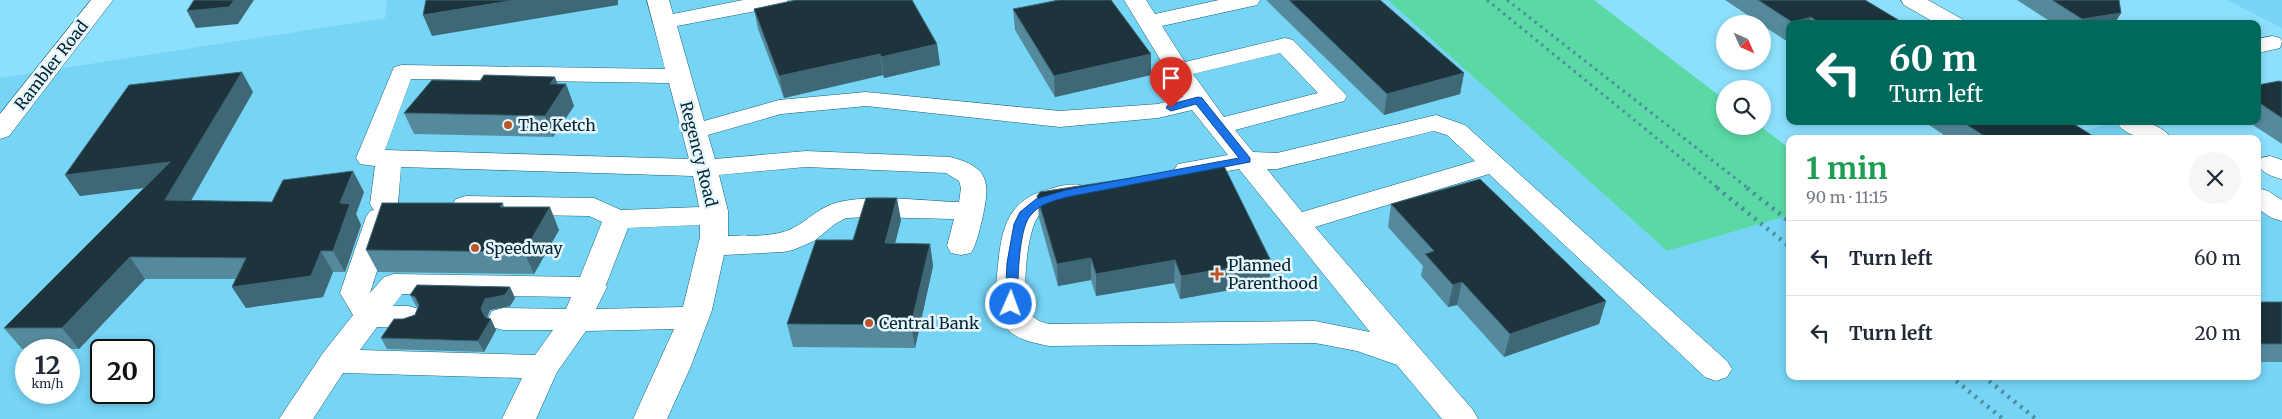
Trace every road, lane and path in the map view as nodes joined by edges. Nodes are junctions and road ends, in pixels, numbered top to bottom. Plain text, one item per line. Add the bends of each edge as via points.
1 (102, 0) edge
2 (777, 0) edge
3 (1135, 0) edge
4 (1249, 0) edge
5 (1912, 0) edge
6 (661, 11) edge
7 (1947, 20) edge
8 (1148, 22) junction
9 (1180, 70) junction
10 (679, 76) junction
11 (1198, 100) junction
12 (2134, 125) edge
13 (1219, 126) junction
14 (0, 131) edge
15 (695, 131) junction
16 (2152, 135) edge
17 (389, 159) junction
18 (1246, 160) junction
19 (1494, 164) junction
20 (705, 168) junction
21 (1162, 175) edge
22 (1104, 186) edge
23 (2261, 199) edge
24 (384, 204) junction
25 (414, 204) edge
26 (444, 205) edge
27 (970, 211) junction
28 (2282, 212) edge
29 (714, 215) junction
30 (617, 219) junction
31 (1296, 223) junction
32 (712, 246) junction
33 (962, 246) dead end
34 (592, 287) junction
35 (369, 316) junction
36 (408, 317) edge
37 (694, 318) junction
38 (503, 319) dead end
39 (577, 320) junction
40 (1410, 357) junction
41 (334, 361) junction
42 (543, 367) junction
43 (1716, 369) dead end
44 (296, 419) edge
45 (519, 419) edge
46 (650, 419) edge
47 (1461, 419) edge

1 - 14 street, Rambler Road
2 - 6 street
3 - 8 street
4 - 8 street
5 - 7 street
6 - 10 street, Regency Road
8 - 9 street
9 - 11 street
9 - 13 street via 1285,45 1335,96
10 - 15 street, Regency Road
10 - 17 street via 402,72 369,158
11 - 13 street
11 - 15 street via 1158,111 1060,119 866,99 779,107
12 - 16 street
13 - 18 street
15 - 20 street, Regency Road
17 - 20 street
17 - 24 street
18 - 19 street via 1277,161 1436,123 1456,130
18 - 21 street
18 - 31 street
19 - 31 street
19 - 43 street
20 - 27 street via 806,159 950,165 965,173 976,187
20 - 29 street, Regency Road
22 - 40 street via 1050,198 1024,214 1013,263 1011,304 1012,313 1023,327 1049,335 1314,332 1360,340
23 - 28 street
24 - 25 street
24 - 35 street via 355,293
26 - 30 street via 594,207
27 - 32 street via 841,210 792,241
27 - 33 street
29 - 30 street
29 - 32 street, Regency Road
30 - 34 street
31 - 40 street
32 - 37 street, Regency Road
34 - 35 street via 394,284
34 - 39 street
35 - 36 street
35 - 41 street
37 - 39 street
37 - 46 street, Regency Road
38 - 39 street
39 - 42 street
40 - 47 street
41 - 42 street
41 - 44 street
42 - 45 street

